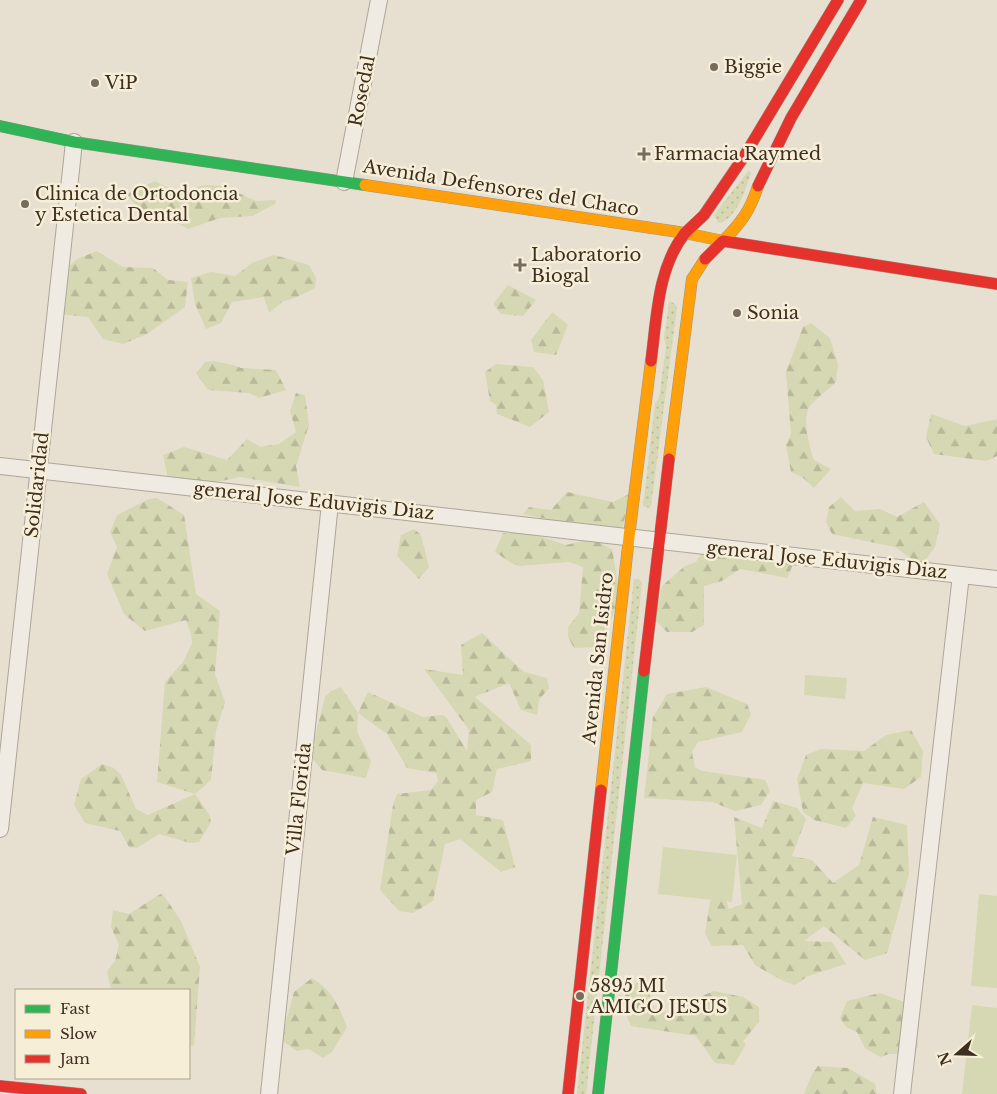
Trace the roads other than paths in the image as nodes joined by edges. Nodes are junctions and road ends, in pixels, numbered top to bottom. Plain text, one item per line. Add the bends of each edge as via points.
1 (379, 0) edge
2 (838, 0) edge
3 (861, 0) edge
4 (0, 126) edge
5 (74, 142) junction
6 (344, 182) junction
7 (685, 233) junction
8 (723, 241) junction
9 (997, 284) edge
10 (0, 466) edge
11 (39, 470) junction
12 (330, 503) junction
13 (629, 537) junction
14 (658, 541) junction
15 (961, 575) junction
16 (997, 579) edge
17 (0, 829) edge
18 (0, 1086) edge
19 (81, 1094) edge
20 (269, 1094) edge
21 (568, 1094) edge
22 (598, 1094) edge
23 (902, 1094) edge

1 - 6 street, Rosedal
2 - 7 main road, Avenida San Isidro via 744,157 702,218
3 - 8 main road via 791,118 740,224
4 - 5 main road, Avenida Defensores del Chaco
5 - 6 main road, Avenida Defensores del Chaco
5 - 11 street, Solidaridad
6 - 7 main road, Avenida Defensores del Chaco
7 - 8 main road, Avenida Defensores del Chaco
7 - 13 main road, Avenida San Isidro via 678,241 661,282
8 - 9 main road, Avenida Defensores del Chaco
8 - 14 main road via 703,258 692,279
10 - 11 street, general Jose Eduvigis Diaz
11 - 12 street, general Jose Eduvigis Diaz
11 - 17 street, Solidaridad
12 - 13 street, general Jose Eduvigis Diaz
12 - 20 street, Villa Florida
13 - 14 street, general Jose Eduvigis Diaz
13 - 21 main road, Avenida San Isidro
14 - 15 street, general Jose Eduvigis Diaz
14 - 22 main road
15 - 16 street, general Jose Eduvigis Diaz
15 - 23 street
18 - 19 main road

